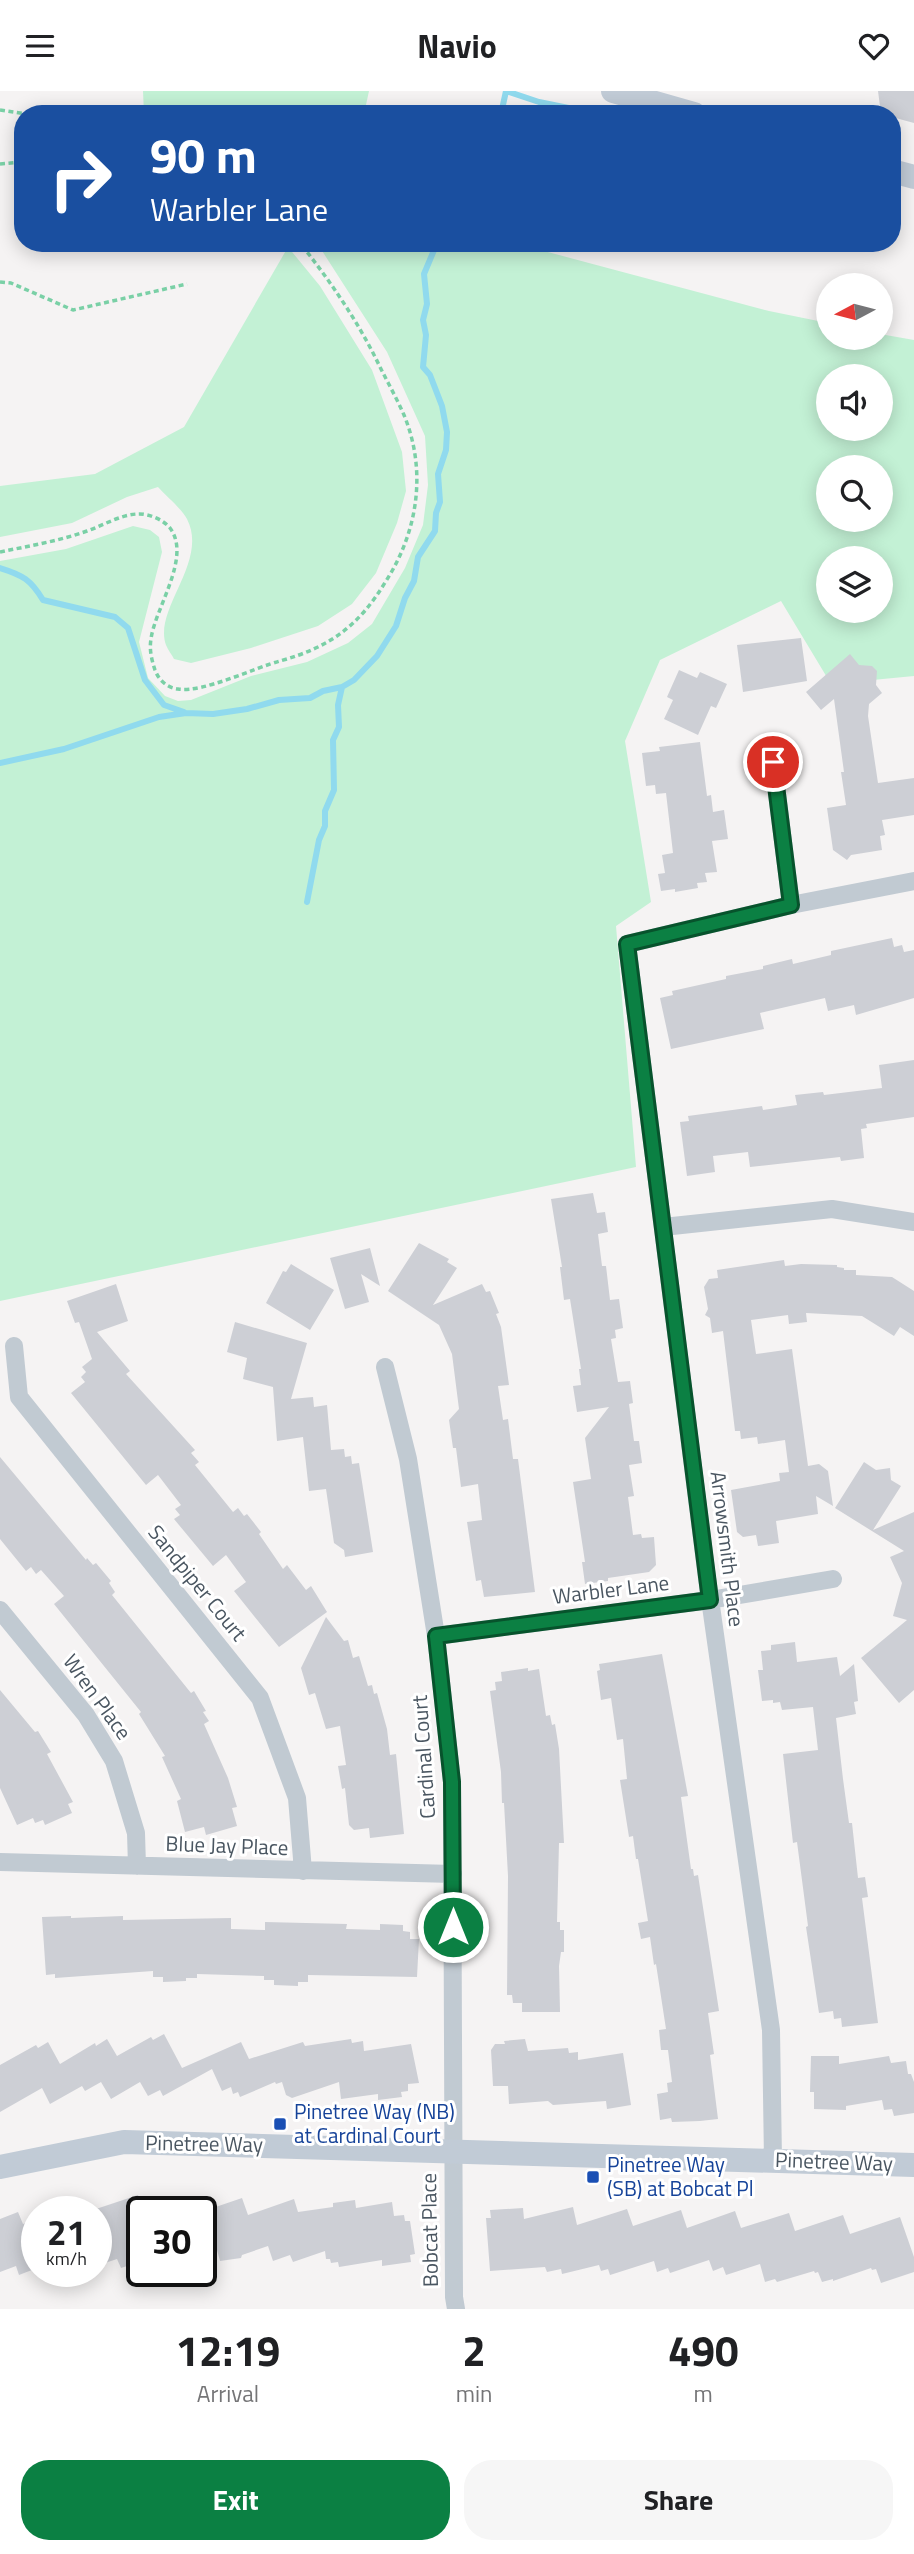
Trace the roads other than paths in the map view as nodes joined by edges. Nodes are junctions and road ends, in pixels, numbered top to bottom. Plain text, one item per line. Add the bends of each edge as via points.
1 (613, 91) edge
2 (662, 105) edge
3 (773, 762) dead end
4 (914, 881) edge
5 (791, 905) junction
6 (914, 1221) edge
7 (663, 1227) junction
8 (14, 1346) dead end
9 (385, 1367) dead end
10 (833, 1579) dead end
11 (710, 1600) junction
12 (0, 1609) edge
13 (436, 1636) junction
14 (0, 1862) edge
15 (137, 1866) junction
16 (303, 1871) junction
17 (453, 1874) junction
18 (452, 2150) junction
19 (773, 2160) junction
20 (914, 2165) edge
21 (0, 2167) edge
22 (456, 2309) edge

1 - 2 street
3 - 5 street
4 - 5 street
5 - 7 street, Arrowsmith Place via 627,944
6 - 7 street via 832,1209
7 - 11 street, Arrowsmith Place
8 - 16 street, Sandpiper Court via 19,1397 260,1698 297,1798
9 - 13 street, Cardinal Court via 408,1459
10 - 11 street, Warbler Lane
11 - 13 street, Warbler Lane
11 - 19 street, Arrowsmith Place via 771,2030
12 - 15 street, Wren Place via 86,1715 114,1761 136,1833
13 - 17 street, Cardinal Court via 452,1782
14 - 15 street, Blue Jay Place
15 - 16 street, Blue Jay Place
16 - 17 street, Blue Jay Place
17 - 18 street, Cardinal Court
18 - 19 street, Pinetree Way
18 - 21 street, Pinetree Way via 124,2142
18 - 22 street, Bobcat Place
19 - 20 street, Pinetree Way

